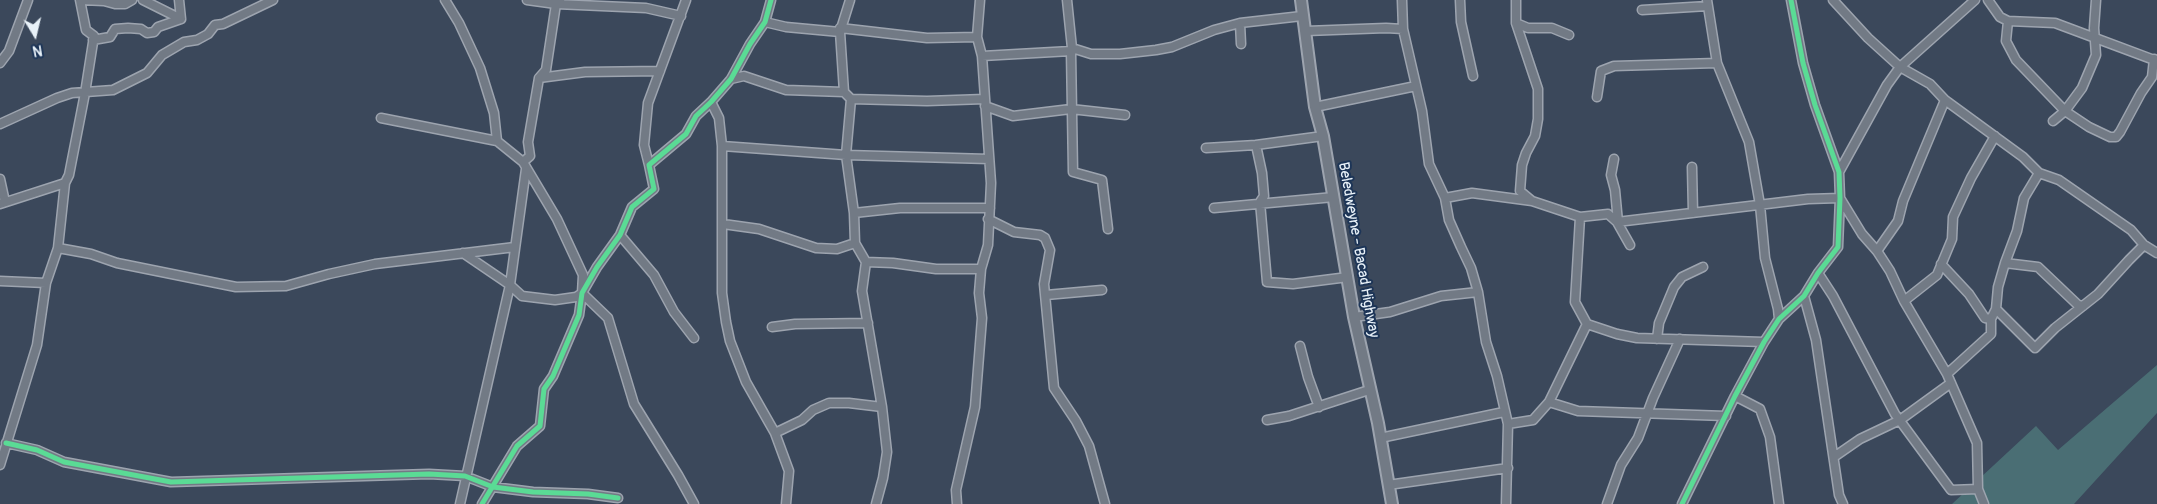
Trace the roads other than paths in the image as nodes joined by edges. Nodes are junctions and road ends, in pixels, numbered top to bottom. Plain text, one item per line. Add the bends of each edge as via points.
1 (28, 0) edge
2 (81, 0) edge
3 (132, 0) edge
4 (143, 0) edge
5 (179, 0) edge
6 (273, 0) edge
7 (445, 0) edge
8 (527, 0) edge
9 (686, 0) edge
10 (771, 0) edge
11 (850, 0) edge
12 (980, 0) edge
13 (1067, 0) edge
14 (1301, 0) edge
15 (1402, 0) edge
16 (1460, 0) edge
17 (1516, 0) edge
18 (1791, 0) edge
19 (1833, 0) edge
20 (1975, 0) edge
21 (1988, 0) edge
22 (2096, 0) edge
23 (558, 2) edge
24 (1708, 3) edge
25 (1642, 10) dead end
26 (680, 16) junction
27 (1302, 16) junction
28 (181, 19) junction
29 (2008, 21) junction
30 (765, 22) junction
31 (1240, 23) junction
32 (1516, 23) junction
33 (1403, 29) junction
34 (840, 30) junction
35 (1306, 31) junction
36 (1569, 36) dead end
37 (978, 37) junction
38 (2095, 38) junction
39 (93, 40) junction
40 (1241, 44) dead end
41 (1071, 49) junction
42 (982, 56) junction
43 (2156, 60) edge
44 (0, 63) edge
45 (1717, 63) junction
46 (1900, 67) junction
47 (660, 71) junction
48 (1473, 76) dead end
49 (538, 78) junction
50 (731, 79) junction
51 (1416, 86) junction
52 (844, 92) junction
53 (85, 93) junction
54 (1597, 97) dead end
55 (851, 99) junction
56 (1945, 100) junction
57 (711, 102) junction
58 (985, 102) junction
59 (1315, 106) junction
60 (1071, 109) junction
61 (2065, 111) junction
62 (1125, 115) dead end
63 (381, 118) dead end
64 (2053, 121) dead end
65 (0, 124) edge
66 (1323, 136) junction
67 (1995, 136) junction
68 (497, 141) junction
69 (1256, 145) junction
70 (722, 146) junction
71 (1206, 148) dead end
72 (846, 155) junction
73 (989, 159) junction
74 (1614, 159) dead end
75 (525, 165) junction
76 (649, 165) junction
77 (1692, 167) dead end
78 (1839, 172) junction
79 (2039, 172) junction
80 (0, 179) edge
81 (65, 183) junction
82 (1334, 197) junction
83 (1445, 198) junction
84 (1840, 198) junction
85 (1260, 202) junction
86 (1532, 202) junction
87 (2, 203) edge
88 (1760, 205) junction
89 (990, 208) junction
90 (1214, 208) dead end
91 (854, 213) junction
92 (1693, 213) junction
93 (1580, 217) junction
94 (988, 219) junction
95 (1618, 222) junction
96 (723, 224) junction
97 (1108, 229) dead end
98 (620, 236) junction
99 (855, 243) junction
100 (1630, 246) dead end
101 (2144, 246) junction
102 (515, 247) junction
103 (58, 248) junction
104 (1878, 251) junction
105 (463, 253) junction
106 (2157, 253) edge
107 (866, 262) junction
108 (2005, 263) junction
109 (1941, 264) junction
110 (1703, 266) dead end
111 (981, 269) junction
112 (1818, 273) junction
113 (1348, 277) junction
114 (0, 281) edge
115 (46, 283) junction
116 (510, 285) junction
117 (1102, 290) dead end
118 (1478, 292) junction
119 (582, 293) junction
120 (1046, 295) junction
121 (1804, 296) junction
122 (1904, 301) junction
123 (2083, 306) junction
124 (1996, 309) junction
125 (1354, 317) junction
126 (1779, 319) junction
127 (1991, 320) junction
128 (868, 323) junction
129 (1587, 324) junction
130 (772, 327) dead end
131 (694, 338) dead end
132 (1657, 339) junction
133 (1680, 339) junction
134 (1764, 342) junction
135 (1300, 346) dead end
136 (1947, 374) junction
137 (1951, 383) junction
138 (1369, 390) junction
139 (1735, 396) junction
140 (1549, 402) junction
141 (882, 407) junction
142 (1319, 407) junction
143 (1504, 412) junction
144 (1647, 412) junction
145 (1726, 416) junction
146 (1266, 420) dead end
147 (1900, 420) junction
148 (1508, 424) junction
149 (775, 433) junction
150 (1380, 438) junction
151 (3, 445) edge
152 (1834, 457) junction
153 (0, 465) edge
154 (1508, 468) junction
155 (465, 476) junction
156 (1388, 485) junction
157 (493, 487) junction
158 (1978, 489) junction
159 (618, 498) dead end
160 (460, 504) edge
161 (482, 504) edge
162 (694, 504) edge
163 (786, 504) edge
164 (876, 504) edge
165 (957, 504) edge
166 (1105, 504) edge
167 (1392, 504) edge
168 (1506, 504) edge
169 (1607, 504) edge
170 (1682, 504) edge
171 (1779, 504) edge
172 (1842, 504) edge
173 (1984, 504) edge

1 - 44 street via 9,50
2 - 3 street via 115,4
2 - 39 street via 86,30 94,36
4 - 28 street
5 - 28 street
6 - 53 street via 215,25 198,40 184,42 162,55 147,73 113,90
7 - 68 street via 480,68 494,113
8 - 23 street
9 - 26 street
10 - 30 street
11 - 34 street
12 - 37 street
13 - 41 street
14 - 27 street, Beledweyne - Bacad Highway
15 - 33 street
16 - 48 street via 1461,22
17 - 32 street
18 - 78 street via 1815,106
19 - 46 street
20 - 46 street
21 - 29 street via 2000,17
22 - 38 street
23 - 26 street via 646,8
23 - 49 street via 546,70
24 - 25 street
24 - 45 street
26 - 47 street
27 - 31 street
27 - 35 street, Beledweyne - Bacad Highway
28 - 39 street via 158,27 154,32 121,28 115,29 110,37
29 - 38 street via 2055,23
29 - 61 street via 2006,41 2016,60
30 - 34 street via 786,27
30 - 50 street
31 - 40 street
31 - 41 street via 1156,50 1091,54
32 - 36 street via 1528,28 1552,28
32 - 86 street via 1538,89 1538,119 1535,136 1522,165 1520,191
33 - 35 street
33 - 51 street
34 - 37 street via 927,38
34 - 52 street
35 - 59 street, Beledweyne - Bacad Highway
37 - 42 street
38 - 43 street
38 - 61 street via 2096,55 2092,67
39 - 53 street
41 - 42 street
41 - 60 street
42 - 58 street
43 - 61 street via 2152,77 2116,136 2110,137 2089,127
45 - 54 street via 1614,66 1600,71
45 - 88 street via 1749,142
46 - 56 street via 1930,84
46 - 78 street
47 - 49 street via 585,72
47 - 76 street via 648,103 644,145
49 - 75 street via 528,142 530,156
50 - 52 street via 744,76 786,90
50 - 57 street
51 - 59 street
51 - 83 street via 1429,164
52 - 55 street
53 - 65 street via 57,98
53 - 81 street
55 - 58 street
55 - 72 street
56 - 67 street
56 - 104 street via 1903,201 1898,221
57 - 70 street via 719,118
57 - 76 street via 696,116 686,134
58 - 60 street via 1013,116
58 - 73 street
59 - 66 street, Beledweyne - Bacad Highway
60 - 62 street
60 - 97 street via 1073,172 1102,180
61 - 64 street
63 - 68 street
66 - 69 street
66 - 82 street, Beledweyne - Bacad Highway
67 - 79 street
67 - 109 street via 1970,178 1953,217 1952,239
68 - 75 street
69 - 71 street
69 - 85 street via 1264,196
70 - 72 street
70 - 96 street
72 - 73 street
72 - 91 street
73 - 89 street
74 - 95 street via 1611,175
75 - 102 street
75 - 119 street via 557,219 579,267
76 - 98 street via 654,189 632,207
77 - 92 street
78 - 84 street
79 - 101 street via 2059,180 2131,230
79 - 108 street via 2024,198
80 - 87 street
81 - 87 street
81 - 103 street
82 - 85 street
82 - 113 street, Beledweyne - Bacad Highway
83 - 86 street via 1472,193
83 - 118 street via 1450,220 1472,268
84 - 88 street
84 - 104 street via 1862,234
84 - 112 street via 1838,247
85 - 90 street
85 - 113 street via 1267,282 1293,284
86 - 93 street
88 - 92 street
88 - 126 street via 1765,258
89 - 91 street via 900,208
89 - 94 street
91 - 99 street
92 - 95 street
93 - 95 street via 1608,214
93 - 129 street via 1575,302
94 - 111 street via 988,245
94 - 120 street via 1014,232 1045,238 1050,250 1044,284
95 - 100 street
96 - 99 street via 759,229 816,248 837,249
96 - 149 street via 722,293 730,341 746,382
98 - 119 street
98 - 131 street via 654,275 674,312
99 - 107 street
101 - 106 street
101 - 123 street
102 - 105 street
102 - 116 street
103 - 105 street via 236,287 286,286 375,264
103 - 115 street
104 - 122 street
105 - 116 street
107 - 111 street via 936,269
107 - 128 street via 862,291
108 - 123 street via 2038,267 2078,306
108 - 124 street
109 - 122 street via 1937,275
109 - 127 street via 1969,294 1985,318
110 - 132 street via 1682,277 1674,287 1659,323
111 - 165 street via 982,318 975,407 956,490
112 - 121 street
112 - 147 street
113 - 125 street, Beledweyne - Bacad Highway
114 - 115 street
115 - 151 street via 37,345
116 - 119 street via 522,296 546,299 576,297
116 - 155 street
117 - 120 street
118 - 125 street via 1441,296 1390,312
118 - 143 street via 1486,342
119 - 157 street via 579,315 544,390 540,426 517,446
119 - 162 street via 608,318 634,404
120 - 166 street via 1054,388 1089,446
121 - 126 street
121 - 152 street via 1816,340
122 - 136 street
123 - 124 street via 2035,348
124 - 127 street
125 - 138 street, Beledweyne - Bacad Highway
126 - 134 street
127 - 136 street via 1991,334
128 - 130 street
128 - 141 street
129 - 132 street via 1617,334
129 - 140 street
132 - 133 street
133 - 134 street
133 - 144 street
134 - 139 street
135 - 142 street
136 - 137 street
137 - 147 street
137 - 158 street via 1977,443
138 - 142 street
138 - 150 street, Beledweyne - Bacad Highway
139 - 145 street
139 - 171 street via 1760,409 1770,436
140 - 144 street via 1578,411
140 - 148 street via 1533,420
141 - 149 street via 849,402 829,403
141 - 164 street via 887,452
142 - 146 street
143 - 148 street
143 - 150 street
144 - 145 street
144 - 169 street
145 - 170 street
147 - 152 street via 1860,439
147 - 158 street via 1951,490
148 - 154 street
149 - 163 street via 789,471
150 - 156 street, Beledweyne - Bacad Highway
151 - 153 street
151 - 155 street via 37,450 64,462 171,482 429,474
152 - 172 street
154 - 156 street
154 - 168 street
155 - 157 street
155 - 160 street
156 - 167 street, Beledweyne - Bacad Highway
157 - 159 street
157 - 161 street
158 - 173 street

